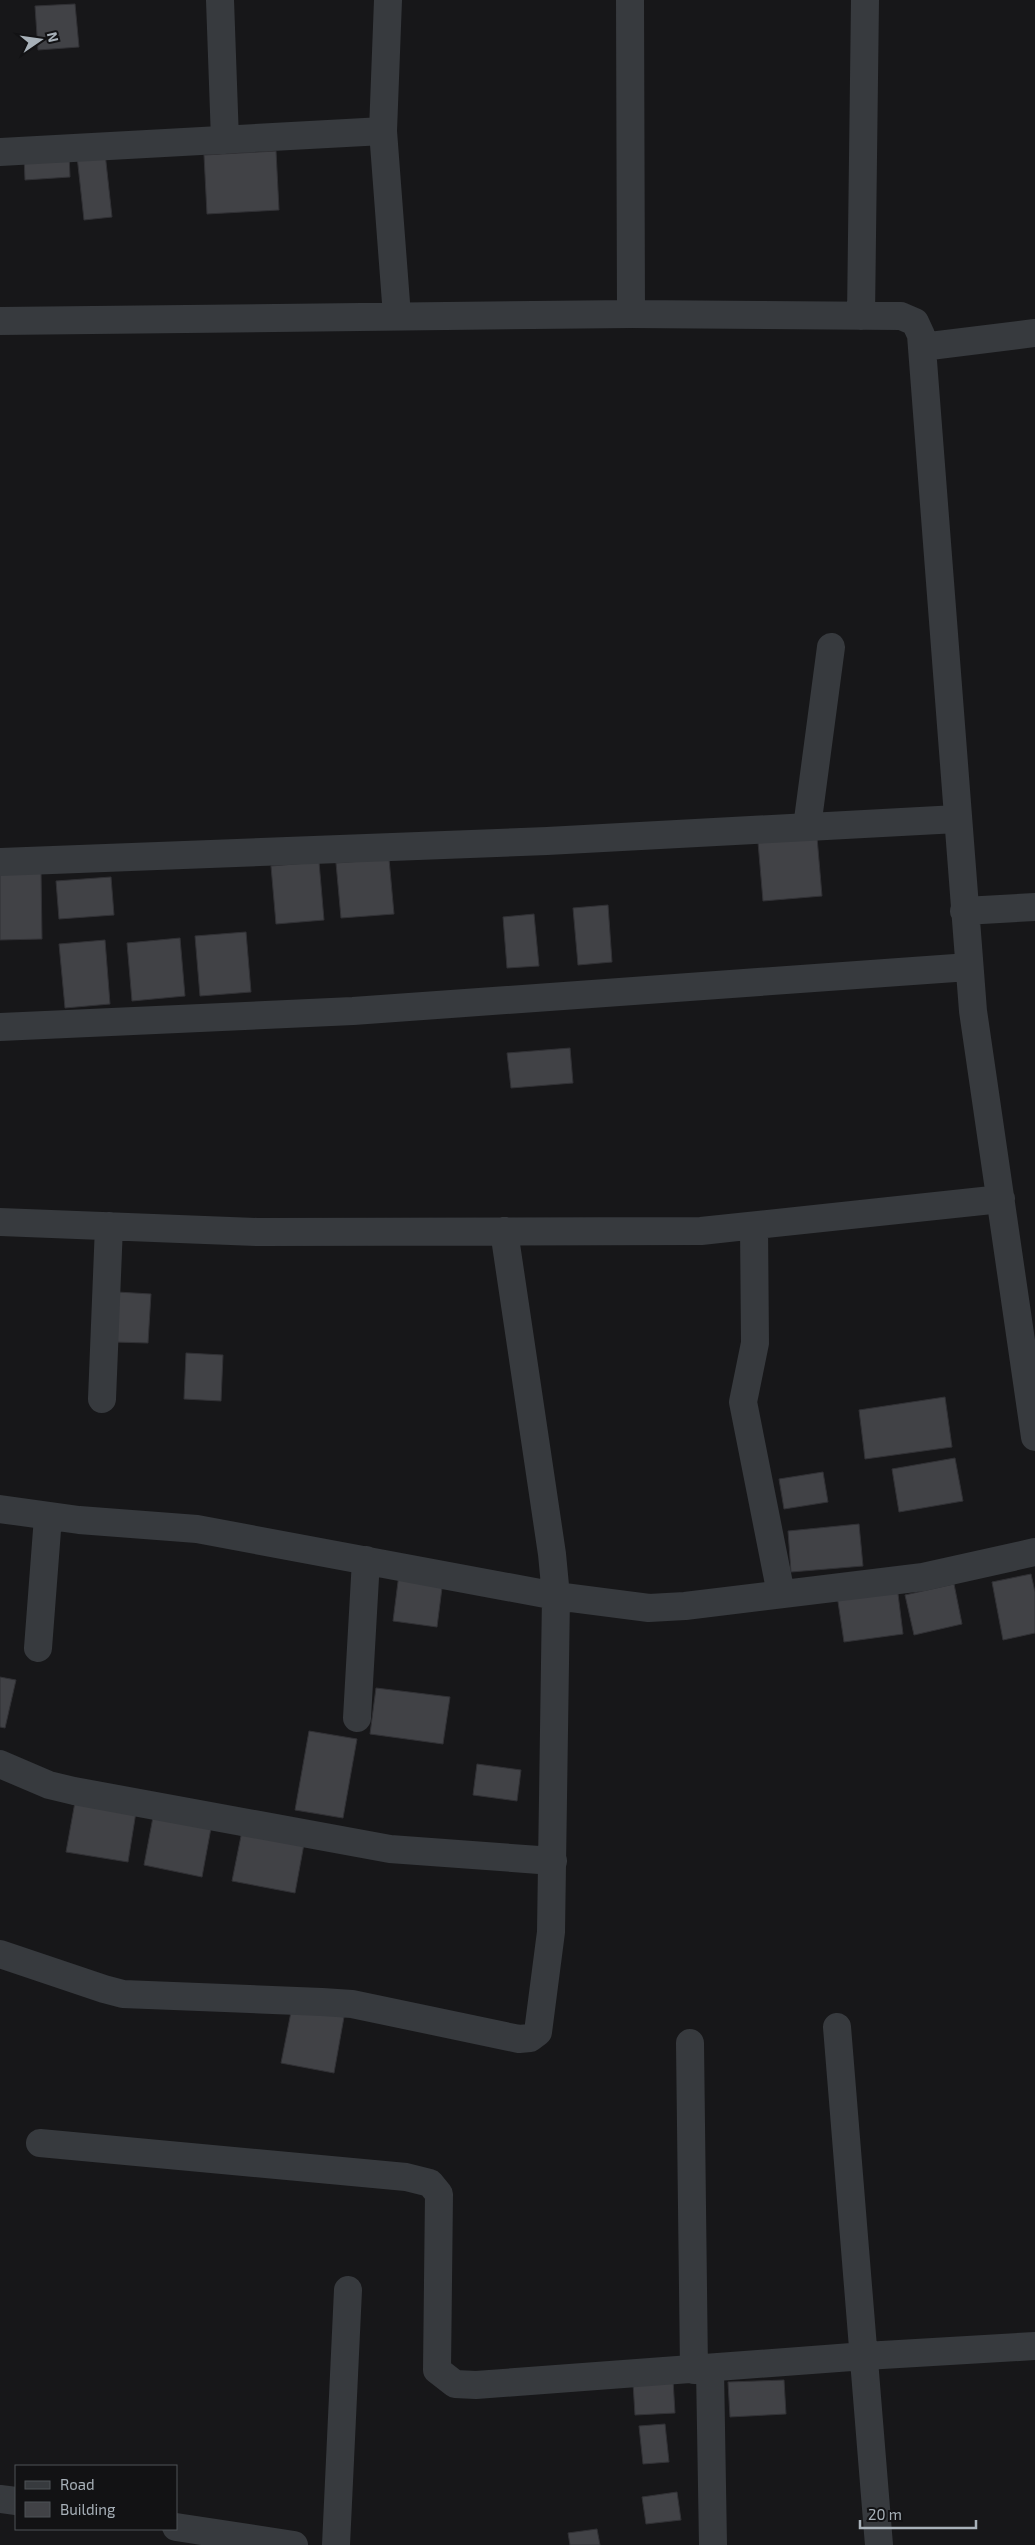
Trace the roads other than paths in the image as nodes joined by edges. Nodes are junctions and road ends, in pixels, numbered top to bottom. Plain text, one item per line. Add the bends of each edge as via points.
1 (220, 0) edge
2 (388, 0) edge
3 (630, 0) edge
4 (866, 0) edge
5 (383, 132) junction
6 (225, 140) junction
7 (0, 152) edge
8 (631, 314) junction
9 (397, 316) junction
10 (862, 316) junction
11 (0, 321) edge
12 (1035, 333) edge
13 (922, 347) junction
14 (831, 647) dead end
15 (957, 819) junction
16 (808, 827) junction
17 (0, 862) edge
18 (1035, 908) edge
19 (964, 911) junction
20 (969, 966) junction
21 (0, 1027) edge
22 (1001, 1200) junction
23 (0, 1222) edge
24 (109, 1226) junction
25 (754, 1226) junction
26 (504, 1231) junction
27 (1025, 1302) edge
28 (102, 1399) dead end
29 (1035, 1437) edge
30 (0, 1509) edge
31 (48, 1517) junction
32 (1035, 1552) edge
33 (366, 1560) junction
34 (781, 1594) junction
35 (556, 1596) junction
36 (38, 1648) dead end
37 (357, 1718) dead end
38 (0, 1764) edge
39 (553, 1861) junction
40 (0, 1954) edge
41 (837, 2027) dead end
42 (690, 2043) dead end
43 (40, 2143) dead end
44 (348, 2290) dead end
45 (1035, 2346) edge
46 (865, 2356) junction
47 (702, 2369) junction
48 (0, 2499) edge
49 (15, 2501) edge
50 (178, 2526) edge
51 (294, 2545) edge
52 (336, 2545) edge
53 (713, 2545) edge
54 (879, 2545) edge

1 - 6 street
2 - 5 street
3 - 8 street
4 - 10 street
5 - 6 street
5 - 9 street
6 - 7 street
8 - 9 street
8 - 10 street
9 - 11 street
10 - 13 street via 901,316 915,322
12 - 13 street
13 - 15 street
14 - 16 street
15 - 16 street
15 - 19 street
16 - 17 street
18 - 19 street
19 - 20 street
20 - 21 street via 354,1010
20 - 22 street
22 - 25 street
22 - 27 street
23 - 24 street
24 - 26 street via 257,1232
24 - 28 street
25 - 26 street via 701,1230
25 - 34 street via 755,1343 743,1402
26 - 35 street
27 - 29 street
30 - 31 street
31 - 33 street via 196,1529
31 - 36 street
32 - 34 street via 923,1577
33 - 35 street
33 - 37 street
34 - 35 street via 649,1608
35 - 39 street
38 - 39 street via 48,1785 74,1791 390,1849
39 - 40 street via 551,1932 540,2023 538,2032 530,2038 519,2039 352,2004 123,1994
41 - 46 street
42 - 47 street
43 - 47 street via 406,2177 430,2183 439,2194 437,2370 455,2384
44 - 52 street
45 - 46 street
46 - 47 street
46 - 54 street
47 - 53 street
48 - 49 street
50 - 51 street

